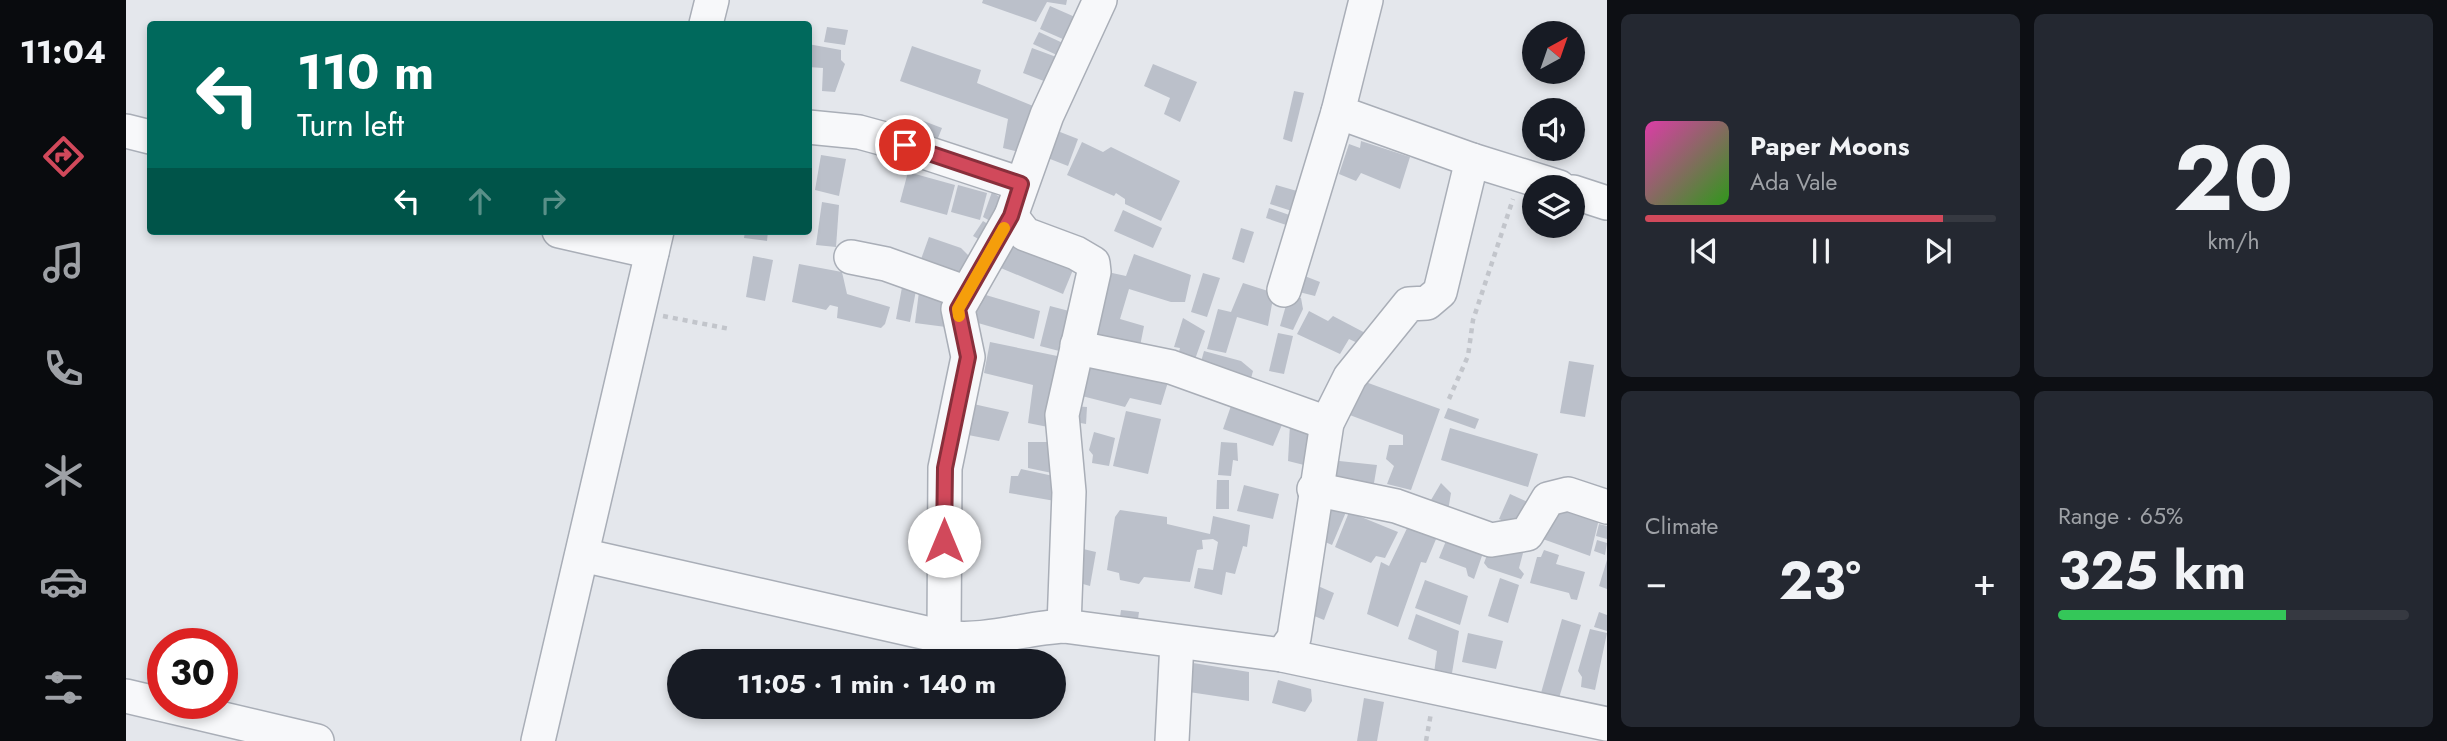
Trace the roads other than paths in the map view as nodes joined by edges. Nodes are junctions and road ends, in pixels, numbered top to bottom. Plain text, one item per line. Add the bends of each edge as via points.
1 (712, 0) edge
2 (1100, 0) edge
3 (1366, 0) edge
4 (707, 21) edge
5 (1338, 112) junction
6 (812, 128) edge
7 (126, 131) edge
8 (147, 136) edge
9 (1472, 160) junction
10 (1522, 175) edge
11 (1021, 184) junction
12 (1585, 196) edge
13 (1607, 203) edge
14 (1011, 216) junction
15 (594, 235) edge
16 (654, 242) edge
17 (850, 257) dead end
18 (1284, 290) dead end
19 (967, 293) junction
20 (1077, 345) junction
21 (1327, 423) junction
22 (1314, 489) junction
23 (1607, 507) edge
24 (582, 555) junction
25 (1064, 626) junction
26 (944, 637) junction
27 (1177, 642) junction
28 (1282, 655) junction
29 (126, 696) edge
30 (1605, 716) edge
31 (317, 741) edge
32 (538, 741) edge
33 (1172, 741) edge

1 - 4 street
2 - 11 street
3 - 5 street
5 - 9 street
5 - 18 street
6 - 11 street via 881,138
7 - 8 street
9 - 10 street
9 - 21 street via 1440,292 1427,303 1409,304 1350,377
11 - 14 street
12 - 13 street
14 - 19 street
14 - 20 street via 1025,234 1093,264
15 - 16 street
16 - 24 street
17 - 19 street via 886,264
19 - 26 street via 958,309 968,357 945,468
20 - 21 street via 1171,367
20 - 25 street via 1062,415 1069,492
21 - 22 street
22 - 23 street via 1396,506 1491,540 1527,534 1548,499 1568,494
22 - 28 street via 1294,638
24 - 26 street
24 - 32 street
25 - 26 street via 968,641
25 - 27 street
27 - 28 street
27 - 33 street
28 - 30 street
29 - 31 street

